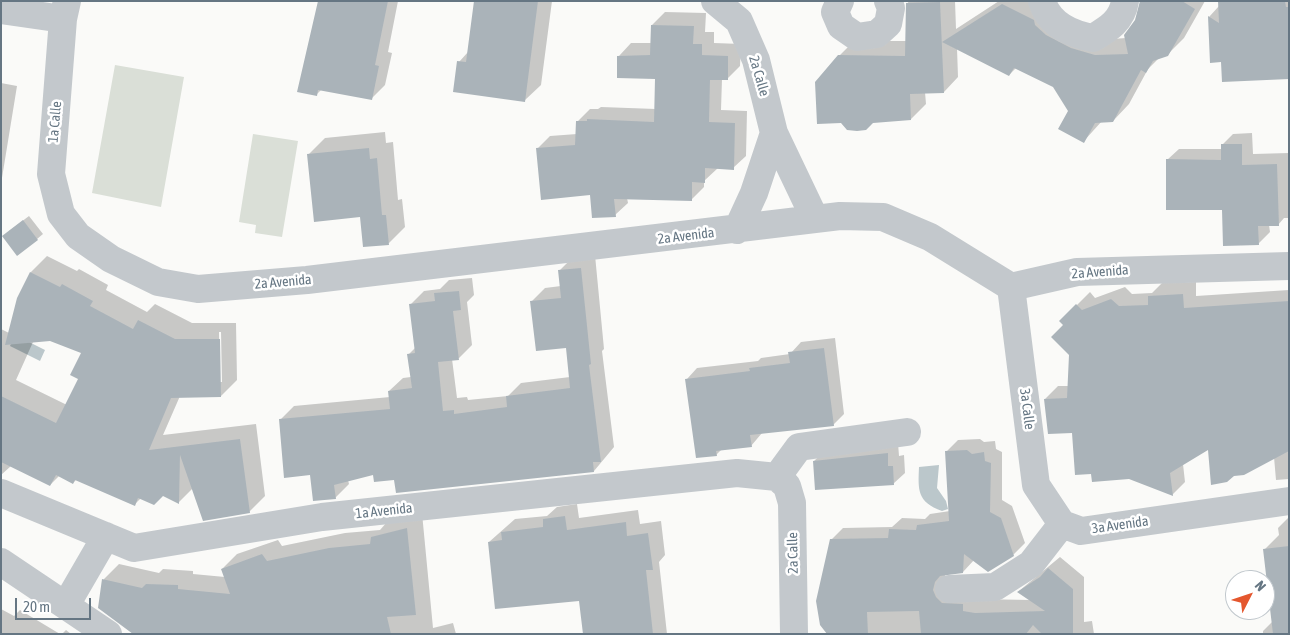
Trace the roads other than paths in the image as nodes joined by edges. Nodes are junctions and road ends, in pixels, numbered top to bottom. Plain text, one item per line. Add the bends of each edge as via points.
1 (715, 1) edge
2 (840, 1) edge
3 (888, 1) edge
4 (1042, 1) edge
5 (1125, 1) edge
6 (1, 10) edge
7 (65, 10) edge
8 (774, 133) junction
9 (815, 218) junction
10 (737, 230) junction
11 (78, 236) joint
12 (1289, 266) edge
13 (1012, 287) junction
14 (907, 432) dead end
15 (777, 477) junction
16 (1, 493) edge
17 (1289, 501) edge
18 (1062, 524) junction
19 (106, 536) junction
20 (1, 562) edge
21 (949, 589) dead end
22 (66, 605) junction
23 (108, 634) edge
24 (794, 634) edge

1 - 8 street, 2a Calle via 738,21 756,60
2 - 3 street via 834,12 841,26 856,38 876,34 888,24 891,8
4 - 5 street via 1054,21 1071,34 1093,38 1111,28 1123,11
6 - 7 street
7 - 11 street, 1a Calle via 51,174 61,214
8 - 9 street, 2a Calle
8 - 10 street via 754,193
9 - 10 street, 2a Avenida
9 - 13 street, 2a Avenida via 883,218 930,237
10 - 11 street, 2a Avenida via 307,280 198,289 158,282 110,259
12 - 13 street, 2a Avenida via 1077,272
13 - 18 street, 3a Calle via 1036,485
14 - 15 street via 799,447
15 - 19 street, 1a Avenida via 737,473 332,516 134,548
15 - 24 street, 2a Calle via 787,486 792,503
16 - 19 street, 1a Avenida
17 - 18 street, 3a Avenida via 1080,531
18 - 21 street via 1030,564 995,588
19 - 22 street
20 - 22 street
22 - 23 street

